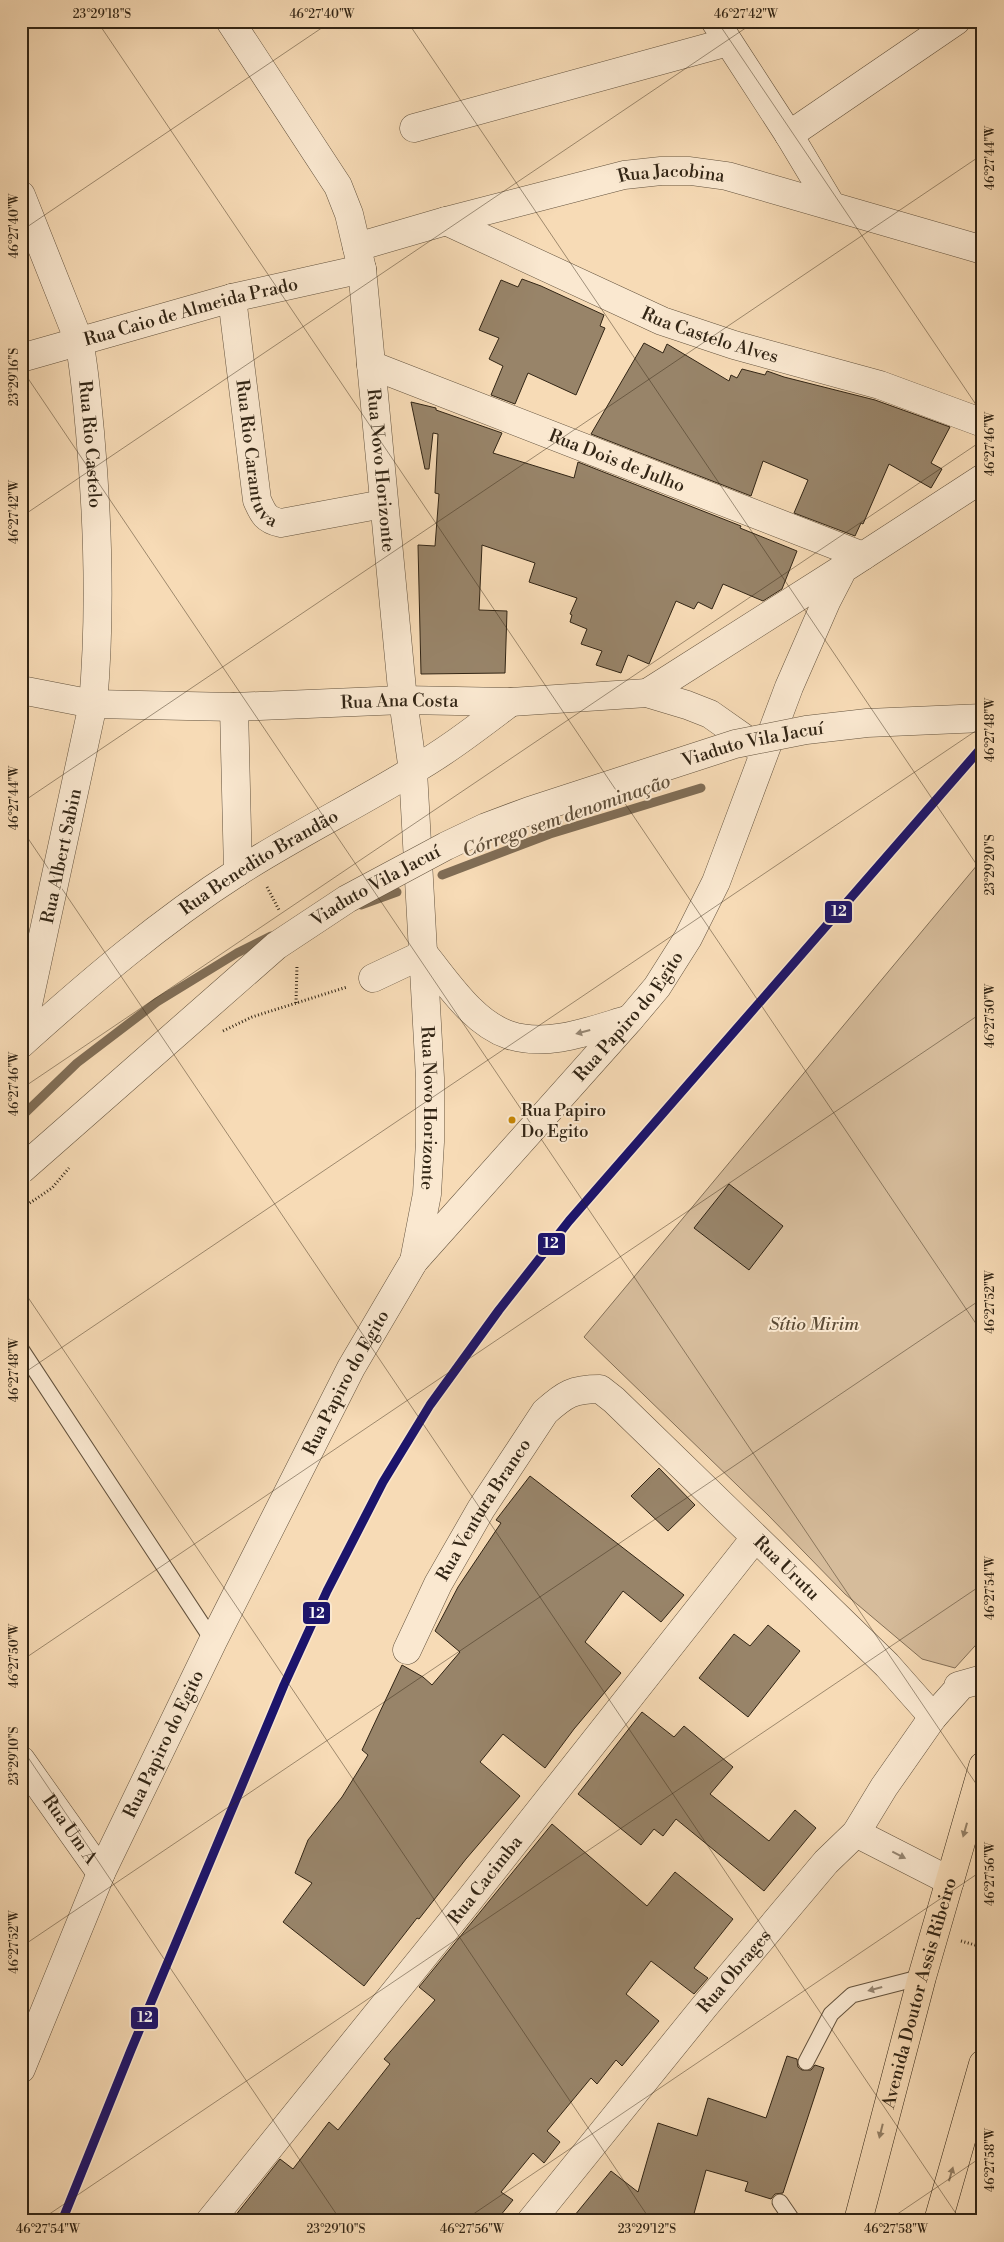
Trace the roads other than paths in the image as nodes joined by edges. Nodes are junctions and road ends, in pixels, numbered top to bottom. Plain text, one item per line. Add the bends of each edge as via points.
1 (230, 21) edge
2 (956, 21) edge
3 (721, 32) edge
4 (414, 128) dead end
5 (789, 135) junction
6 (21, 195) edge
7 (831, 205) junction
8 (446, 221) junction
9 (983, 250) edge
10 (360, 258) junction
11 (232, 298) junction
12 (79, 341) junction
13 (21, 358) edge
14 (371, 365) junction
15 (983, 423) edge
16 (983, 478) edge
17 (383, 504) junction
18 (853, 562) junction
19 (21, 690) edge
20 (647, 693) junction
21 (403, 700) junction
22 (511, 702) junction
23 (93, 704) junction
24 (234, 707) junction
25 (983, 718) edge
26 (763, 755) junction
27 (413, 771) junction
28 (238, 872) junction
29 (424, 954) junction
30 (373, 978) road end
31 (630, 1019) junction
32 (21, 1037) edge
33 (21, 1044) edge
34 (21, 1170) edge
35 (414, 1261) junction
36 (21, 1349) edge
37 (584, 1389) joint
38 (755, 1538) junction
39 (213, 1641) junction
40 (407, 1650) dead end
41 (983, 1679) edge
42 (933, 1717) junction
43 (21, 1760) edge
44 (983, 1766) edge
45 (856, 1833) junction
46 (101, 1873) junction
47 (950, 1881) junction
48 (922, 1976) junction
49 (806, 2062) dead end
50 (983, 2064) edge
51 (21, 2069) edge
52 (780, 2202) dead end
53 (210, 2221) edge
54 (531, 2221) edge
55 (793, 2221) edge
56 (858, 2221) edge
57 (938, 2221) edge

1 - 10 street, Rua Novo Horizonte via 338,186
2 - 5 street
3 - 4 street
3 - 5 street
5 - 7 street
6 - 12 street, Rua Rio Castelo
7 - 8 street, Rua Jacobina via 727,176 661,171 624,175
7 - 9 street, Rua Jacobina
8 - 10 street, Rua Jacobina
8 - 15 street, Rua Castelo Alves via 662,321 734,345 880,385
10 - 11 street, Rua Caio de Almeida Prado
10 - 14 street, Rua Novo Horizonte
11 - 12 street, Rua Caio de Almeida Prado
11 - 17 street, Rua Rio Carantuva via 257,500 262,513 270,521 281,523
12 - 13 street, Rua Caio de Almeida Prado
12 - 23 street, Rua Rio Castelo via 97,536
14 - 17 street, Rua Novo Horizonte
14 - 18 street, Rua Dois de Julho
16 - 18 street
17 - 21 street, Rua Novo Horizonte
18 - 20 street
18 - 26 street, Rua Papiro do Egito via 827,600
19 - 23 street, Rua Ana Costa
20 - 22 street, Rua Ana Costa
20 - 26 street, Rua Ana Costa via 710,714
21 - 22 street, Rua Ana Costa
21 - 24 street, Rua Ana Costa
21 - 27 street, Rua Novo Horizonte
22 - 27 street, Rua Benedito Brandão
23 - 24 street, Rua Ana Costa
23 - 32 street, Rua Albert Sabin
24 - 28 street
25 - 34 street, Viaduto Vila Jacuí, bridge via 867,723 806,730 735,744 486,827 347,898 276,946
26 - 31 street, Rua Papiro do Egito via 716,882 688,938 656,987
27 - 28 street, Rua Benedito Brandão
27 - 29 street, Rua Novo Horizonte
28 - 33 street, Rua Benedito Brandão via 135,944
29 - 30 street
31 -> 29 street via 575,1035 548,1039 509,1035 476,1014
29 - 35 street, Rua Novo Horizonte via 430,1142 427,1194
31 - 35 street, Rua Papiro do Egito
35 - 39 street, Rua Papiro do Egito via 351,1368
36 - 39 lane
37 - 38 street, Rua Urutu via 600,1390 614,1400
37 - 40 street, Rua Ventura Branco via 559,1399 540,1420 480,1509 438,1584
38 - 42 street, Rua Urutu via 886,1665
38 - 53 street, Rua Cacimba
39 - 46 street, Rua Papiro do Egito
41 - 42 street via 958,1686
42 - 45 street, Rua Obrages
43 - 46 street, Rua Um A
44 -> 47 main road, Avenida Doutor Assis Ribeiro
45 -> 47 street
45 - 54 street, Rua Obrages via 826,1862 704,2007
46 - 51 street, Rua Papiro do Egito
47 - 48 main road, Avenida Doutor Assis Ribeiro
48 -> 49 lane via 852,1995 831,2014
48 -> 56 main road, Avenida Doutor Assis Ribeiro
57 -> 50 main road
52 - 55 lane

